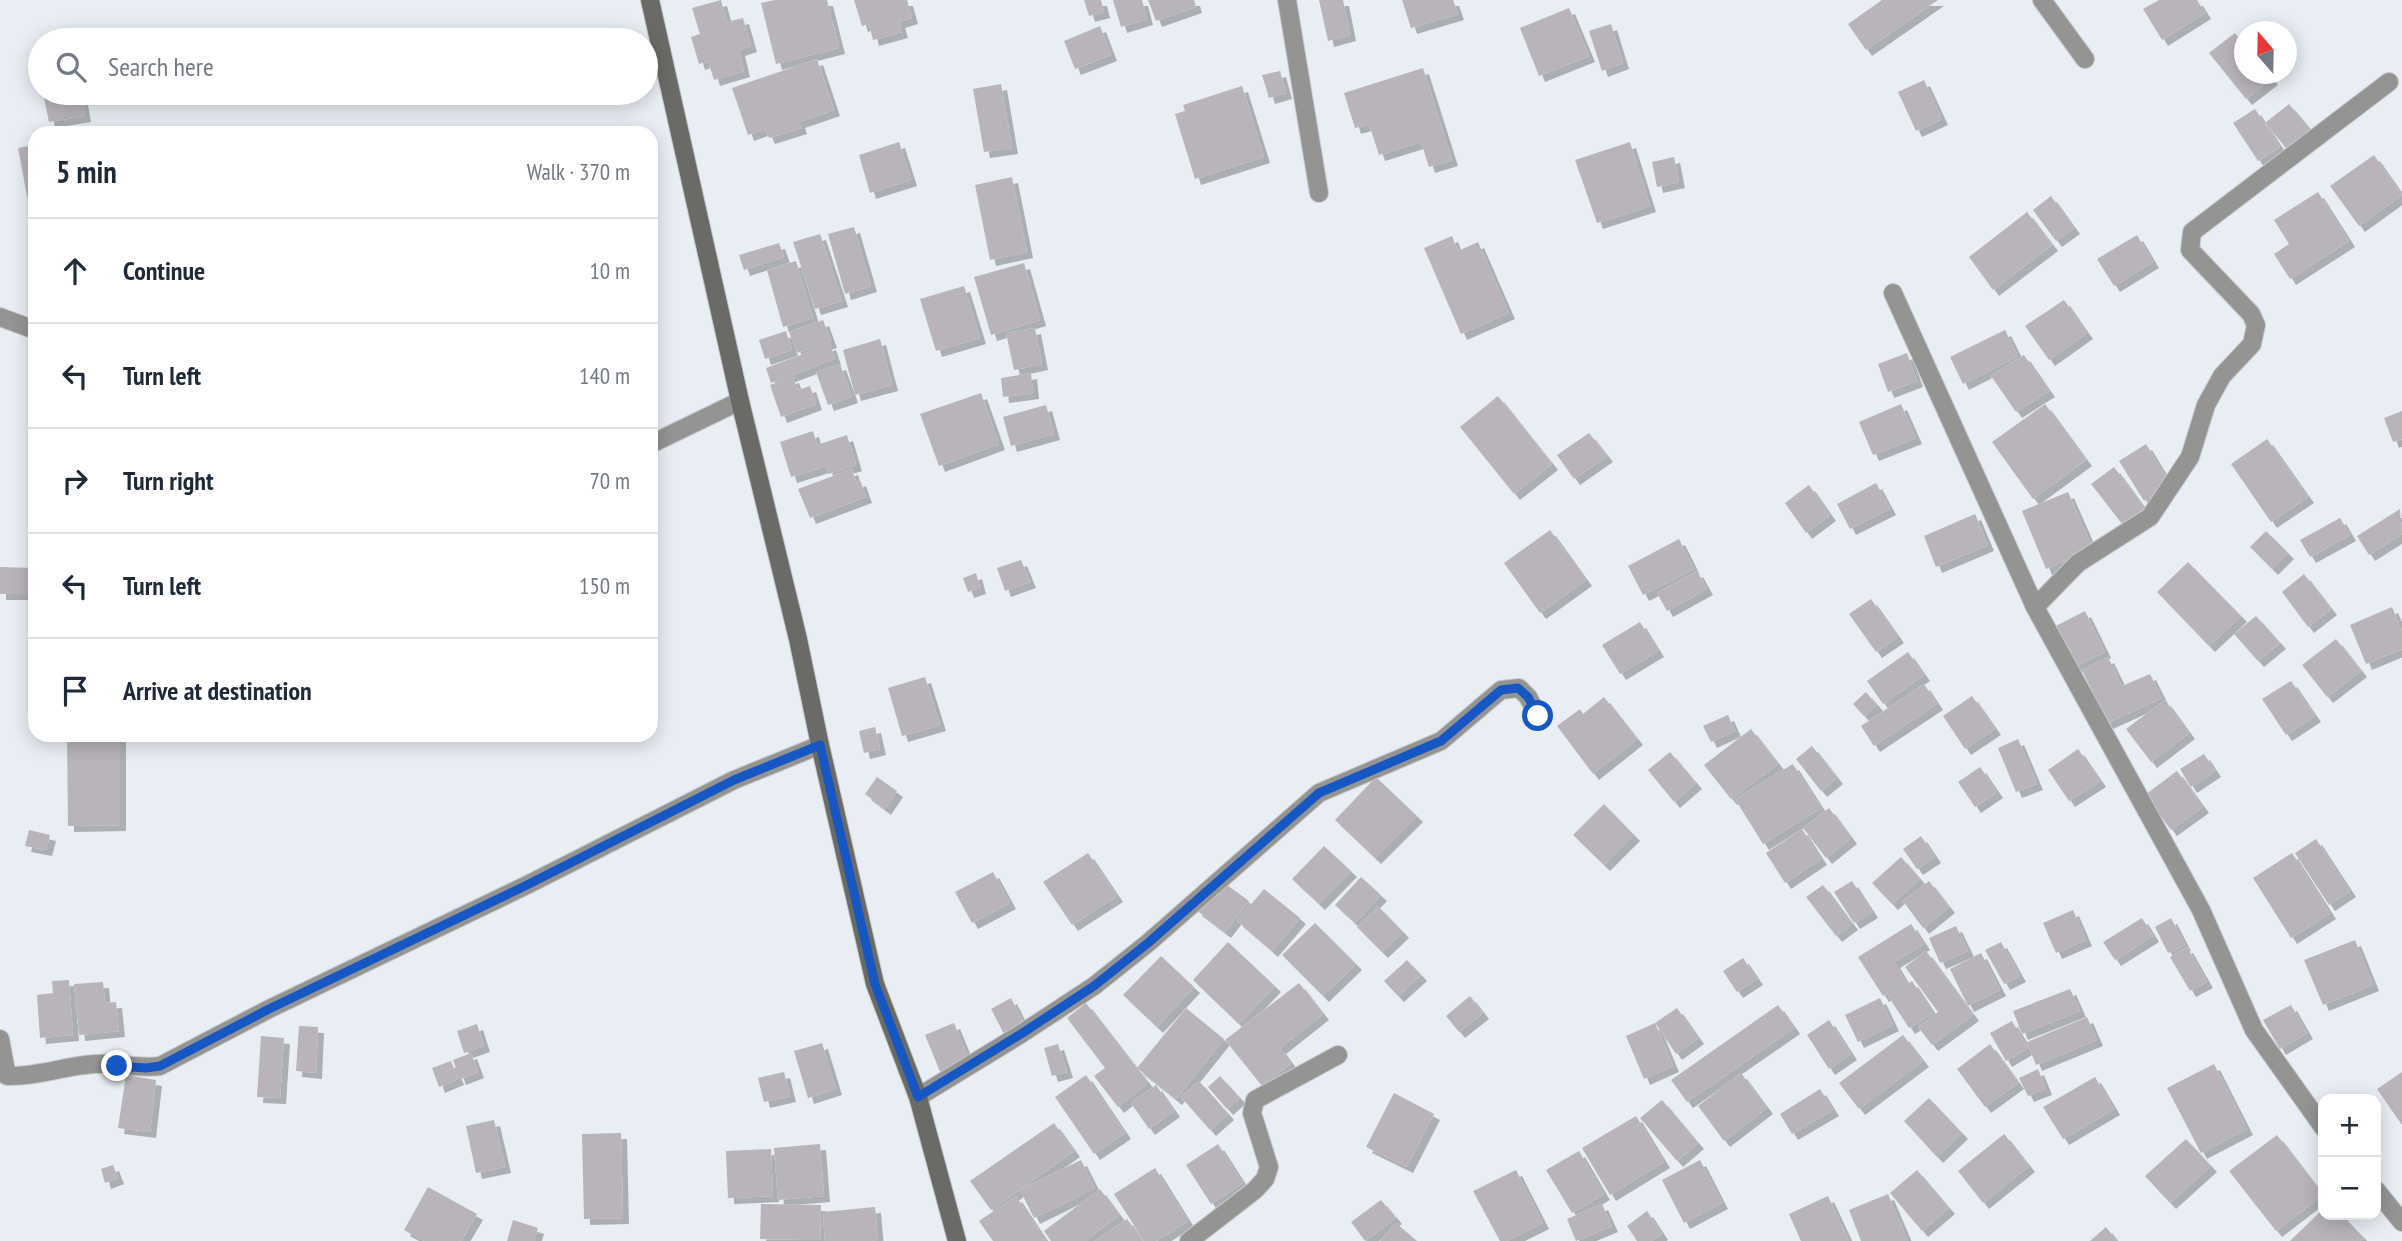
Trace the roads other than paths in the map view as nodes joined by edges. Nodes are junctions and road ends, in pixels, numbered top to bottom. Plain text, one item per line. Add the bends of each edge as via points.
1 (650, 0) edge
2 (1287, 0) edge
3 (2042, 0) edge
4 (656, 28) edge
5 (658, 36) edge
6 (2085, 59) dead end
7 (2389, 82) dead end
8 (1320, 193) dead end
9 (1893, 293) dead end
10 (0, 317) edge
11 (28, 327) edge
12 (740, 401) junction
13 (658, 441) edge
14 (2035, 607) junction
15 (1538, 716) dead end
16 (820, 745) junction
17 (0, 1039) edge
18 (1338, 1055) dead end
19 (918, 1097) junction
20 (2318, 1119) edge
21 (2381, 1196) edge
22 (2402, 1222) edge
23 (957, 1241) edge
24 (1189, 1241) edge

1 - 4 street
2 - 8 street
3 - 6 street
5 - 12 street
7 - 14 street via 2192,232 2190,250 2251,314 2256,325 2252,344 2222,376 2206,405 2190,457 2150,517 2078,563
9 - 14 street
10 - 11 street
12 - 13 street
12 - 16 street
14 - 20 street via 2201,910 2254,1030
15 - 19 street via 1518,688 1501,690 1441,741 1319,793 1094,986
16 - 17 street via 734,780 160,1066 98,1063 7,1076
16 - 19 street via 875,984
18 - 24 street via 1255,1100 1252,1113 1269,1167 1265,1179
19 - 23 street
21 - 22 street

